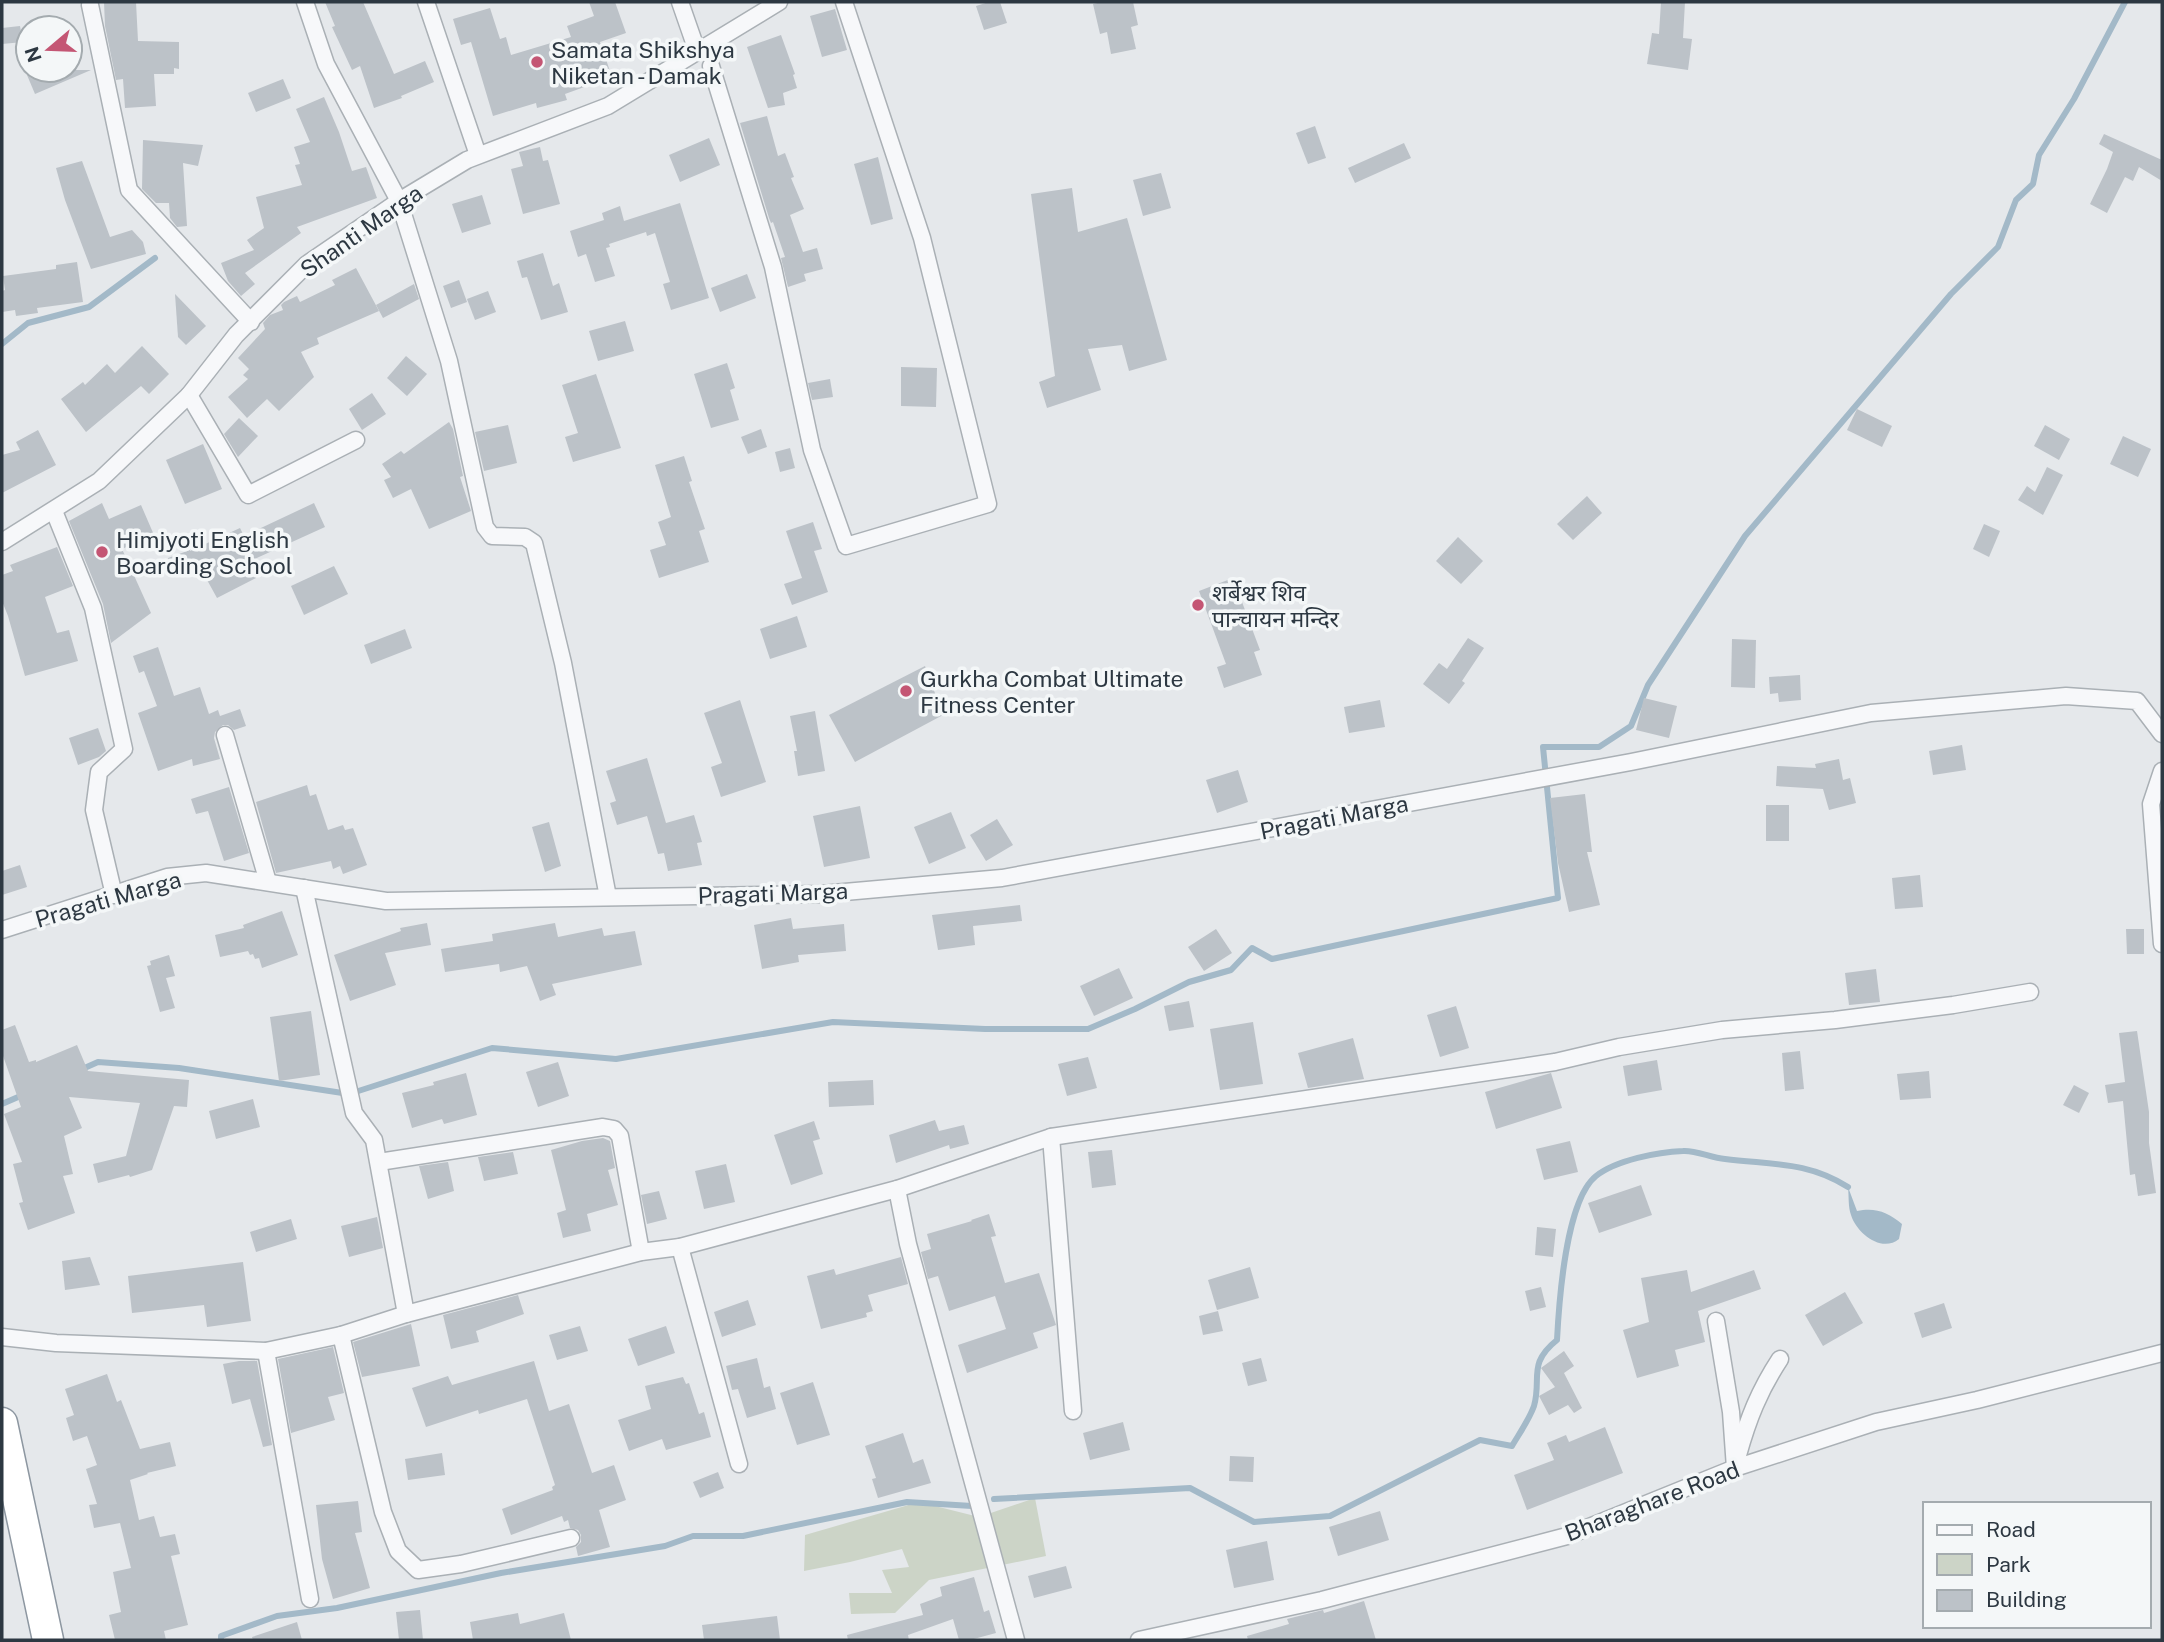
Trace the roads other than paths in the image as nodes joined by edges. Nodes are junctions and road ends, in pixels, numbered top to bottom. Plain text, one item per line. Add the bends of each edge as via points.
1 (305, 2) edge
2 (426, 2) edge
3 (680, 2) edge
4 (779, 2) edge
5 (844, 2) edge
6 (90, 5) dead end
7 (696, 48) dead end
8 (711, 66) dead end
9 (478, 155) junction
10 (399, 201) junction
11 (251, 322) junction
12 (189, 395) junction
13 (356, 440) dead end
14 (54, 512) junction
15 (2, 542) edge
16 (2162, 734) edge
17 (225, 735) dead end
18 (2162, 771) edge
19 (268, 882) junction
20 (304, 888) junction
21 (114, 895) junction
22 (608, 897) junction
23 (2, 930) edge
24 (2162, 944) edge
25 (2030, 992) dead end
26 (1051, 1137) junction
27 (379, 1162) junction
28 (897, 1189) junction
29 (680, 1247) junction
30 (641, 1252) junction
31 (406, 1314) junction
32 (1716, 1321) dead end
33 (341, 1335) junction
34 (2, 1337) edge
35 (266, 1351) junction
36 (2162, 1353) edge
37 (1780, 1359) dead end
38 (1073, 1411) dead end
39 (2, 1423) edge
40 (739, 1464) dead end
41 (1735, 1468) junction
42 (571, 1538) dead end
43 (310, 1599) dead end
44 (48, 1640) edge
45 (1016, 1640) edge
46 (1139, 1640) edge

1 - 10 street via 326,64
2 - 9 street
3 - 7 street
4 - 9 street, Shanti Marga via 608,106
5 - 8 street via 922,238 988,504 846,546 812,450 774,267
6 - 11 street via 129,191
9 - 10 street, Shanti Marga
10 - 11 street, Shanti Marga via 307,264
10 - 22 street via 449,361 485,527 492,536 525,537 534,543 563,663
11 - 12 street, Shanti Marga
12 - 13 street via 248,495
12 - 14 street, Shanti Marga via 99,481
14 - 15 street, Shanti Marga
14 - 21 street via 93,608 124,749 99,772 94,810
16 - 22 street, Pragati Marga via 2137,701 2066,696 1871,713 1002,878 822,894
17 - 19 street
18 - 24 street via 2151,804
19 - 20 street, Pragati Marga
19 - 21 street, Pragati Marga via 205,873 167,877
20 - 22 street, Pragati Marga via 386,901
20 - 27 street via 354,1113 374,1140
21 - 23 street, Pragati Marga
25 - 26 street via 1835,1020 1722,1030 1555,1062
26 - 28 street
26 - 38 street
27 - 30 street via 603,1127 614,1129 620,1136
27 - 31 street
28 - 29 street
28 - 45 street
29 - 30 street
29 - 40 street
30 - 31 street
31 - 33 street
32 - 41 street
33 - 35 street
33 - 42 street via 383,1512 398,1551 418,1570
34 - 35 street
35 - 43 street
36 - 41 street, Bharaghare Road via 1876,1422
37 - 41 street via 1760,1390
39 - 44 highway
41 - 46 street, Bharaghare Road via 1567,1536 1322,1600

